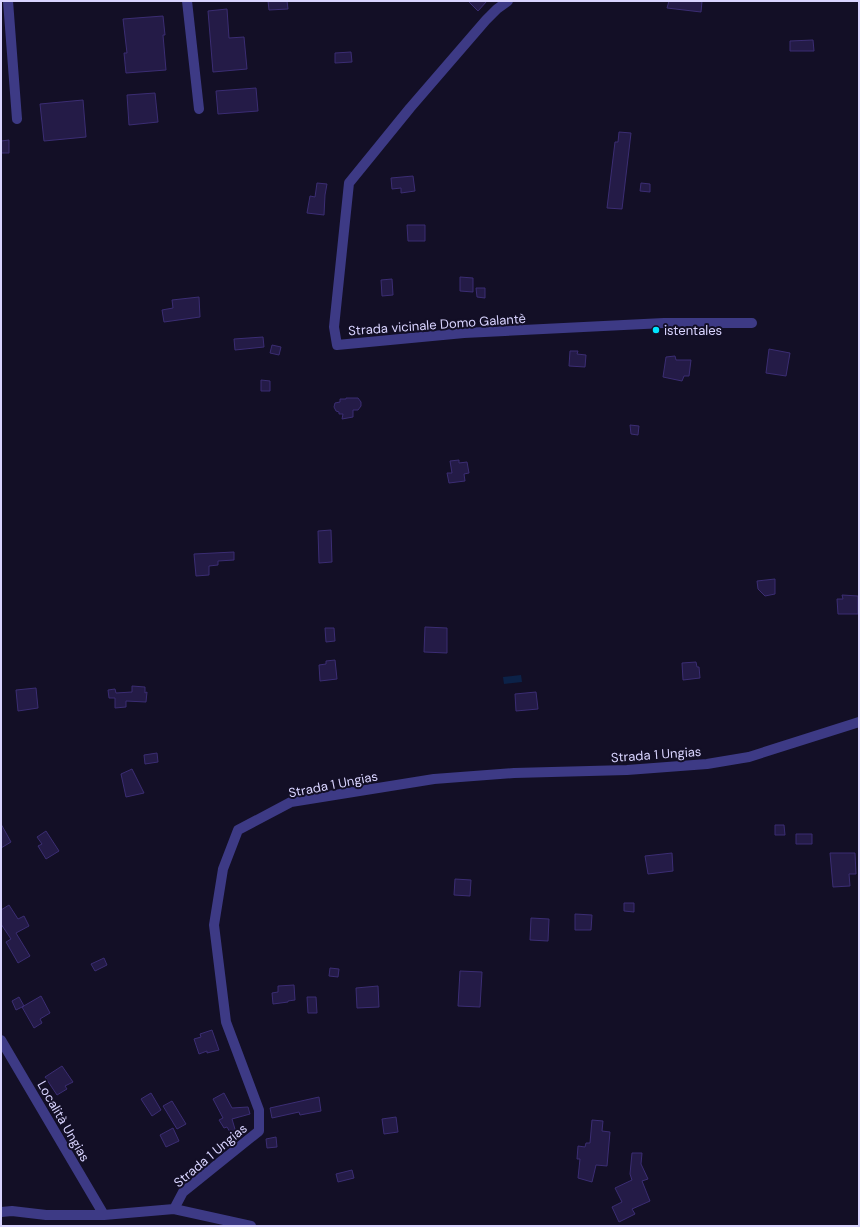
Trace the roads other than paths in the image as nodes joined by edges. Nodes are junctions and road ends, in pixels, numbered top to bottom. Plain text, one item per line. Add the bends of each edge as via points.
1 (8, 1) edge
2 (187, 1) edge
3 (508, 1) edge
4 (199, 109) dead end
5 (17, 119) dead end
6 (752, 324) dead end
7 (859, 722) edge
8 (1, 1040) edge
9 (174, 1209) junction
10 (1, 1212) edge
11 (104, 1215) junction
12 (251, 1226) edge

1 - 5 street
2 - 4 street
3 - 6 street, Strada vicinale Domo Galantè via 486,20 349,183 334,327 338,345 464,333 664,323
7 - 9 street, Strada 1 Ungias via 749,757 707,764 434,779 292,802 238,830 223,869 214,925 226,1022 259,1110 259,1131 183,1192
8 - 11 street, Località Ungias
9 - 11 street
9 - 12 street
10 - 11 street

